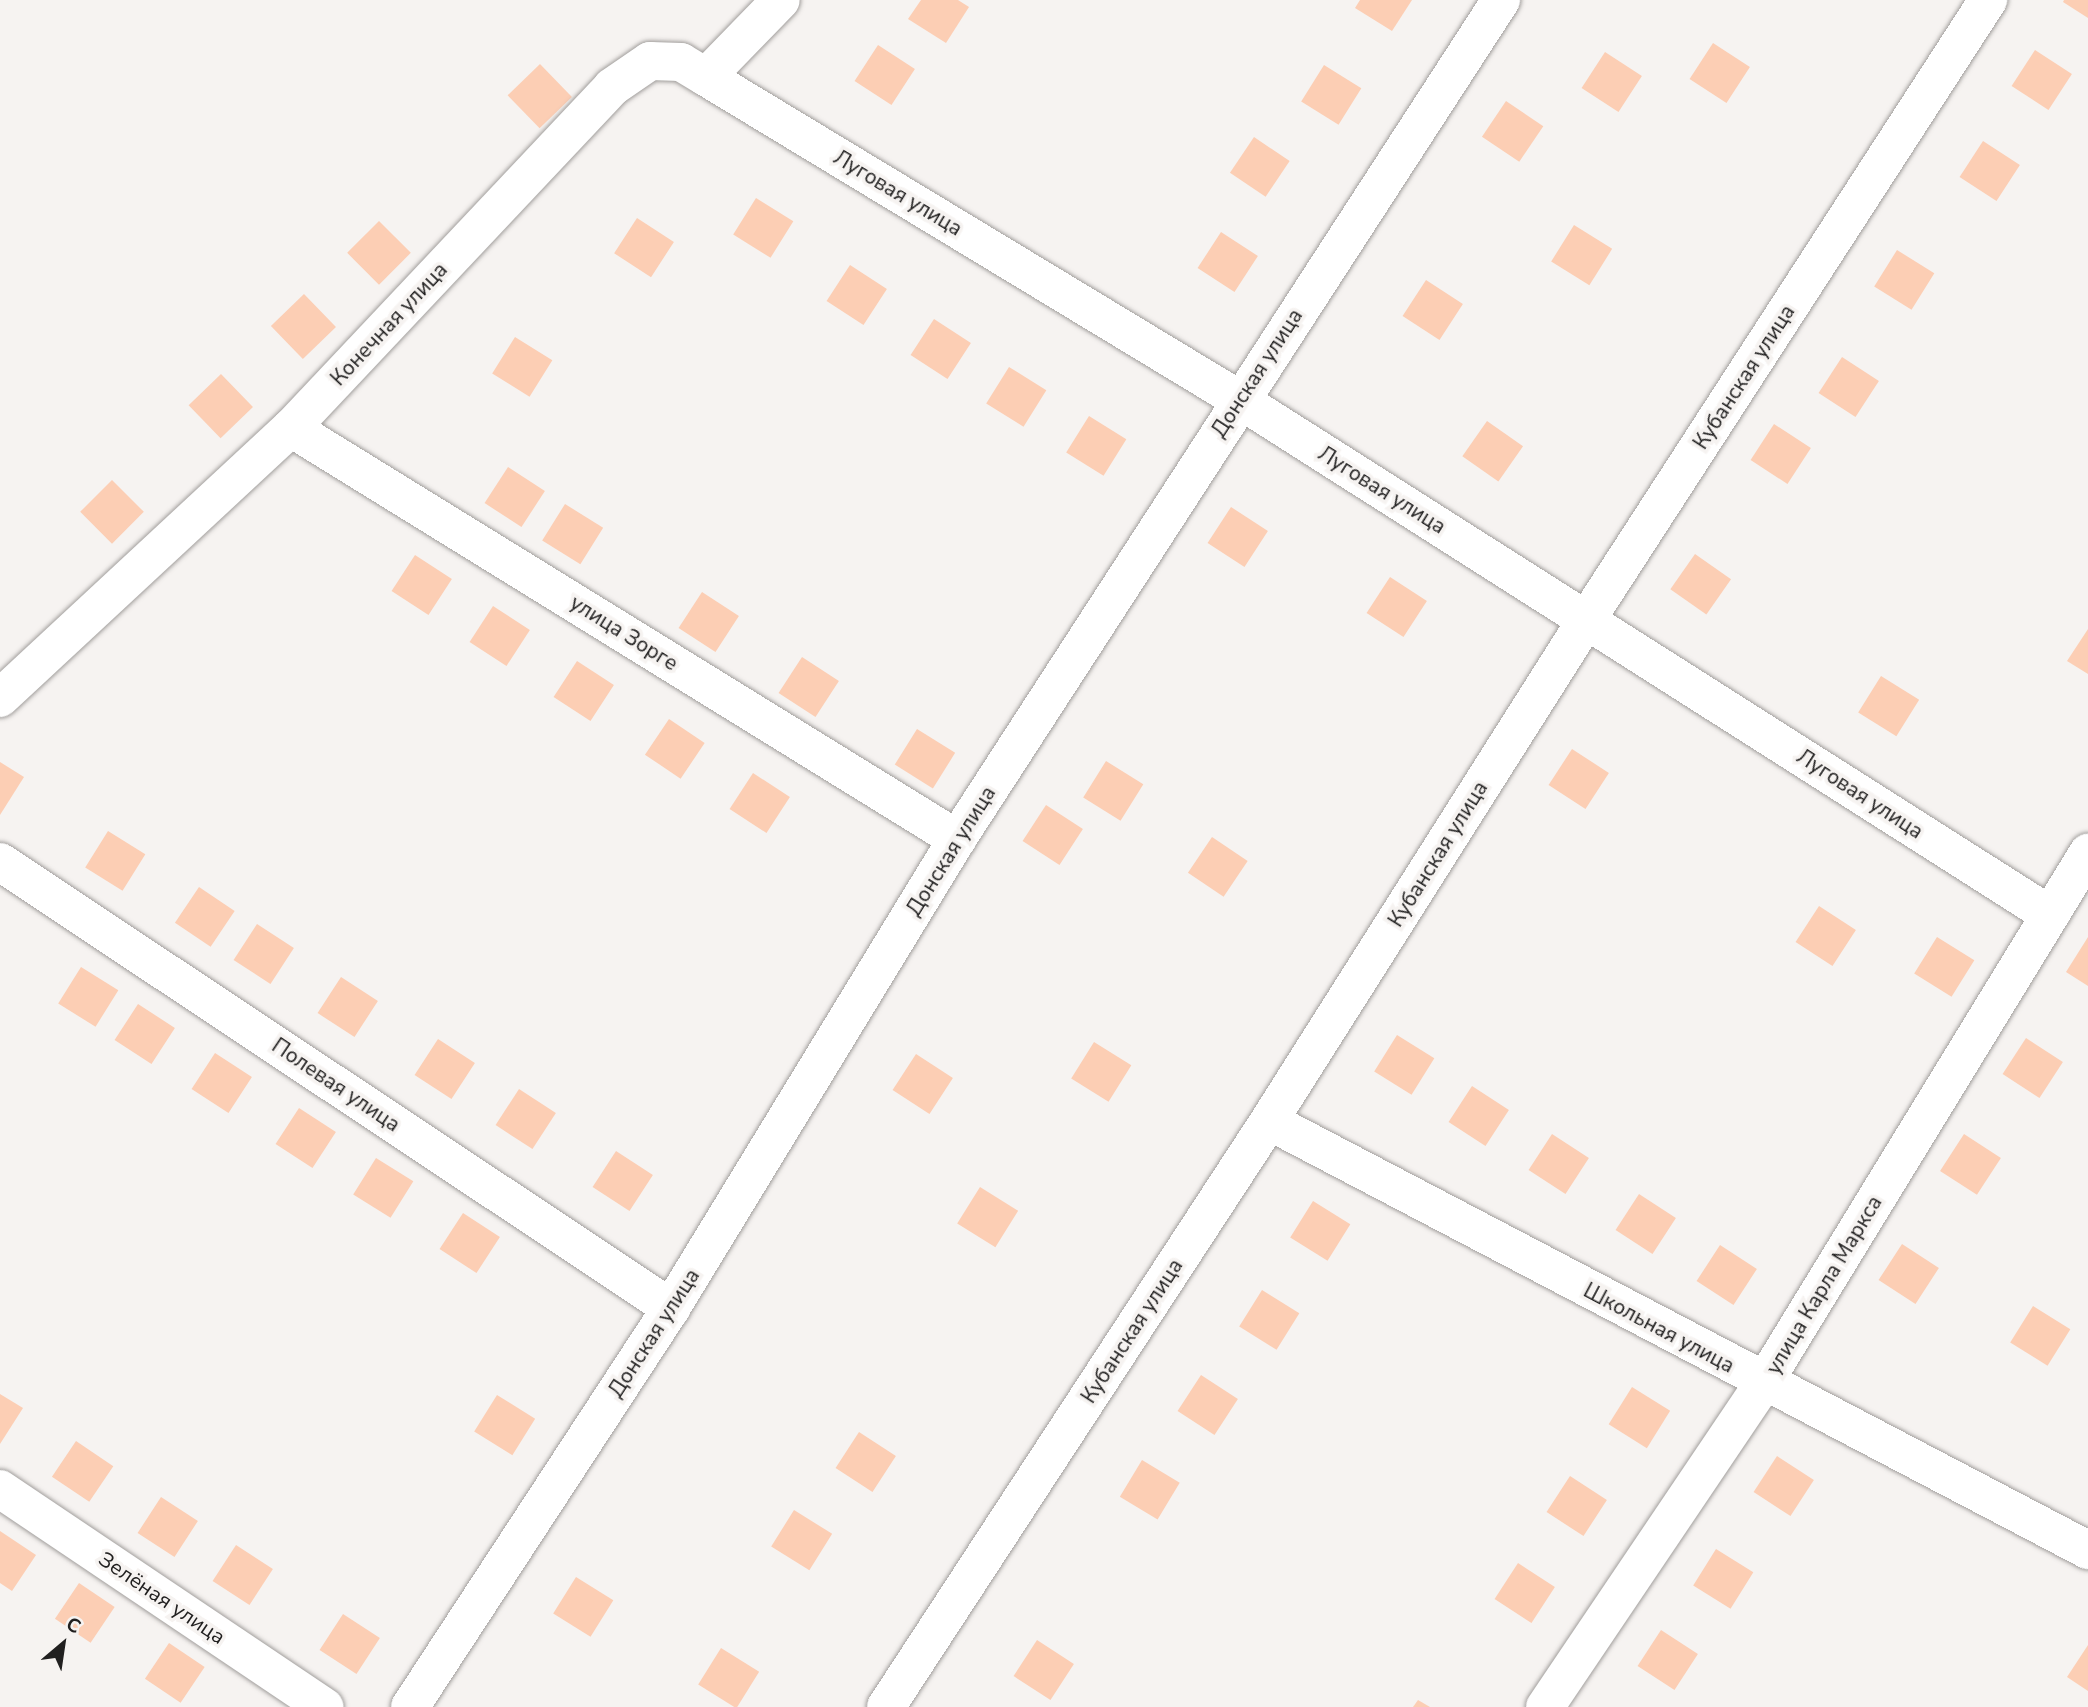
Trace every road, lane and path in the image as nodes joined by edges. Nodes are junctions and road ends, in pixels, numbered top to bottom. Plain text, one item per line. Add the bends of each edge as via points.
1 (781, 0) edge
2 (1501, 0) edge
3 (1988, 0) edge
4 (706, 77) junction
5 (1240, 400) junction
6 (291, 428) junction
7 (1587, 619) junction
8 (0, 698) edge
9 (957, 839) junction
10 (2088, 853) edge
11 (0, 862) edge
12 (2050, 915) junction
13 (1269, 1121) junction
14 (671, 1308) junction
15 (1763, 1384) junction
16 (0, 1489) edge
17 (2088, 1550) edge
18 (324, 1707) edge
19 (410, 1707) edge
20 (886, 1707) edge
21 (1545, 1707) edge

1 - 4 street
2 - 5 street, Донская улица
3 - 7 street, Кубанская улица
4 - 5 street, Луговая улица
4 - 6 street, Конечная улица via 681,62 650,61 612,87
5 - 7 street, Луговая улица
5 - 9 street, Донская улица
6 - 8 street, Конечная улица
6 - 9 street, улица Зорге
7 - 12 street, Луговая улица
7 - 13 street, Кубанская улица
9 - 14 street, Донская улица
10 - 12 street, улица Карла Маркса
11 - 14 street, Полевая улица
12 - 15 street, улица Карла Маркса
13 - 15 street, Школьная улица
13 - 20 street, Кубанская улица
14 - 19 street, Донская улица
15 - 17 street, Школьная улица
15 - 21 street, улица Карла Маркса
16 - 18 street, Зелёная улица

